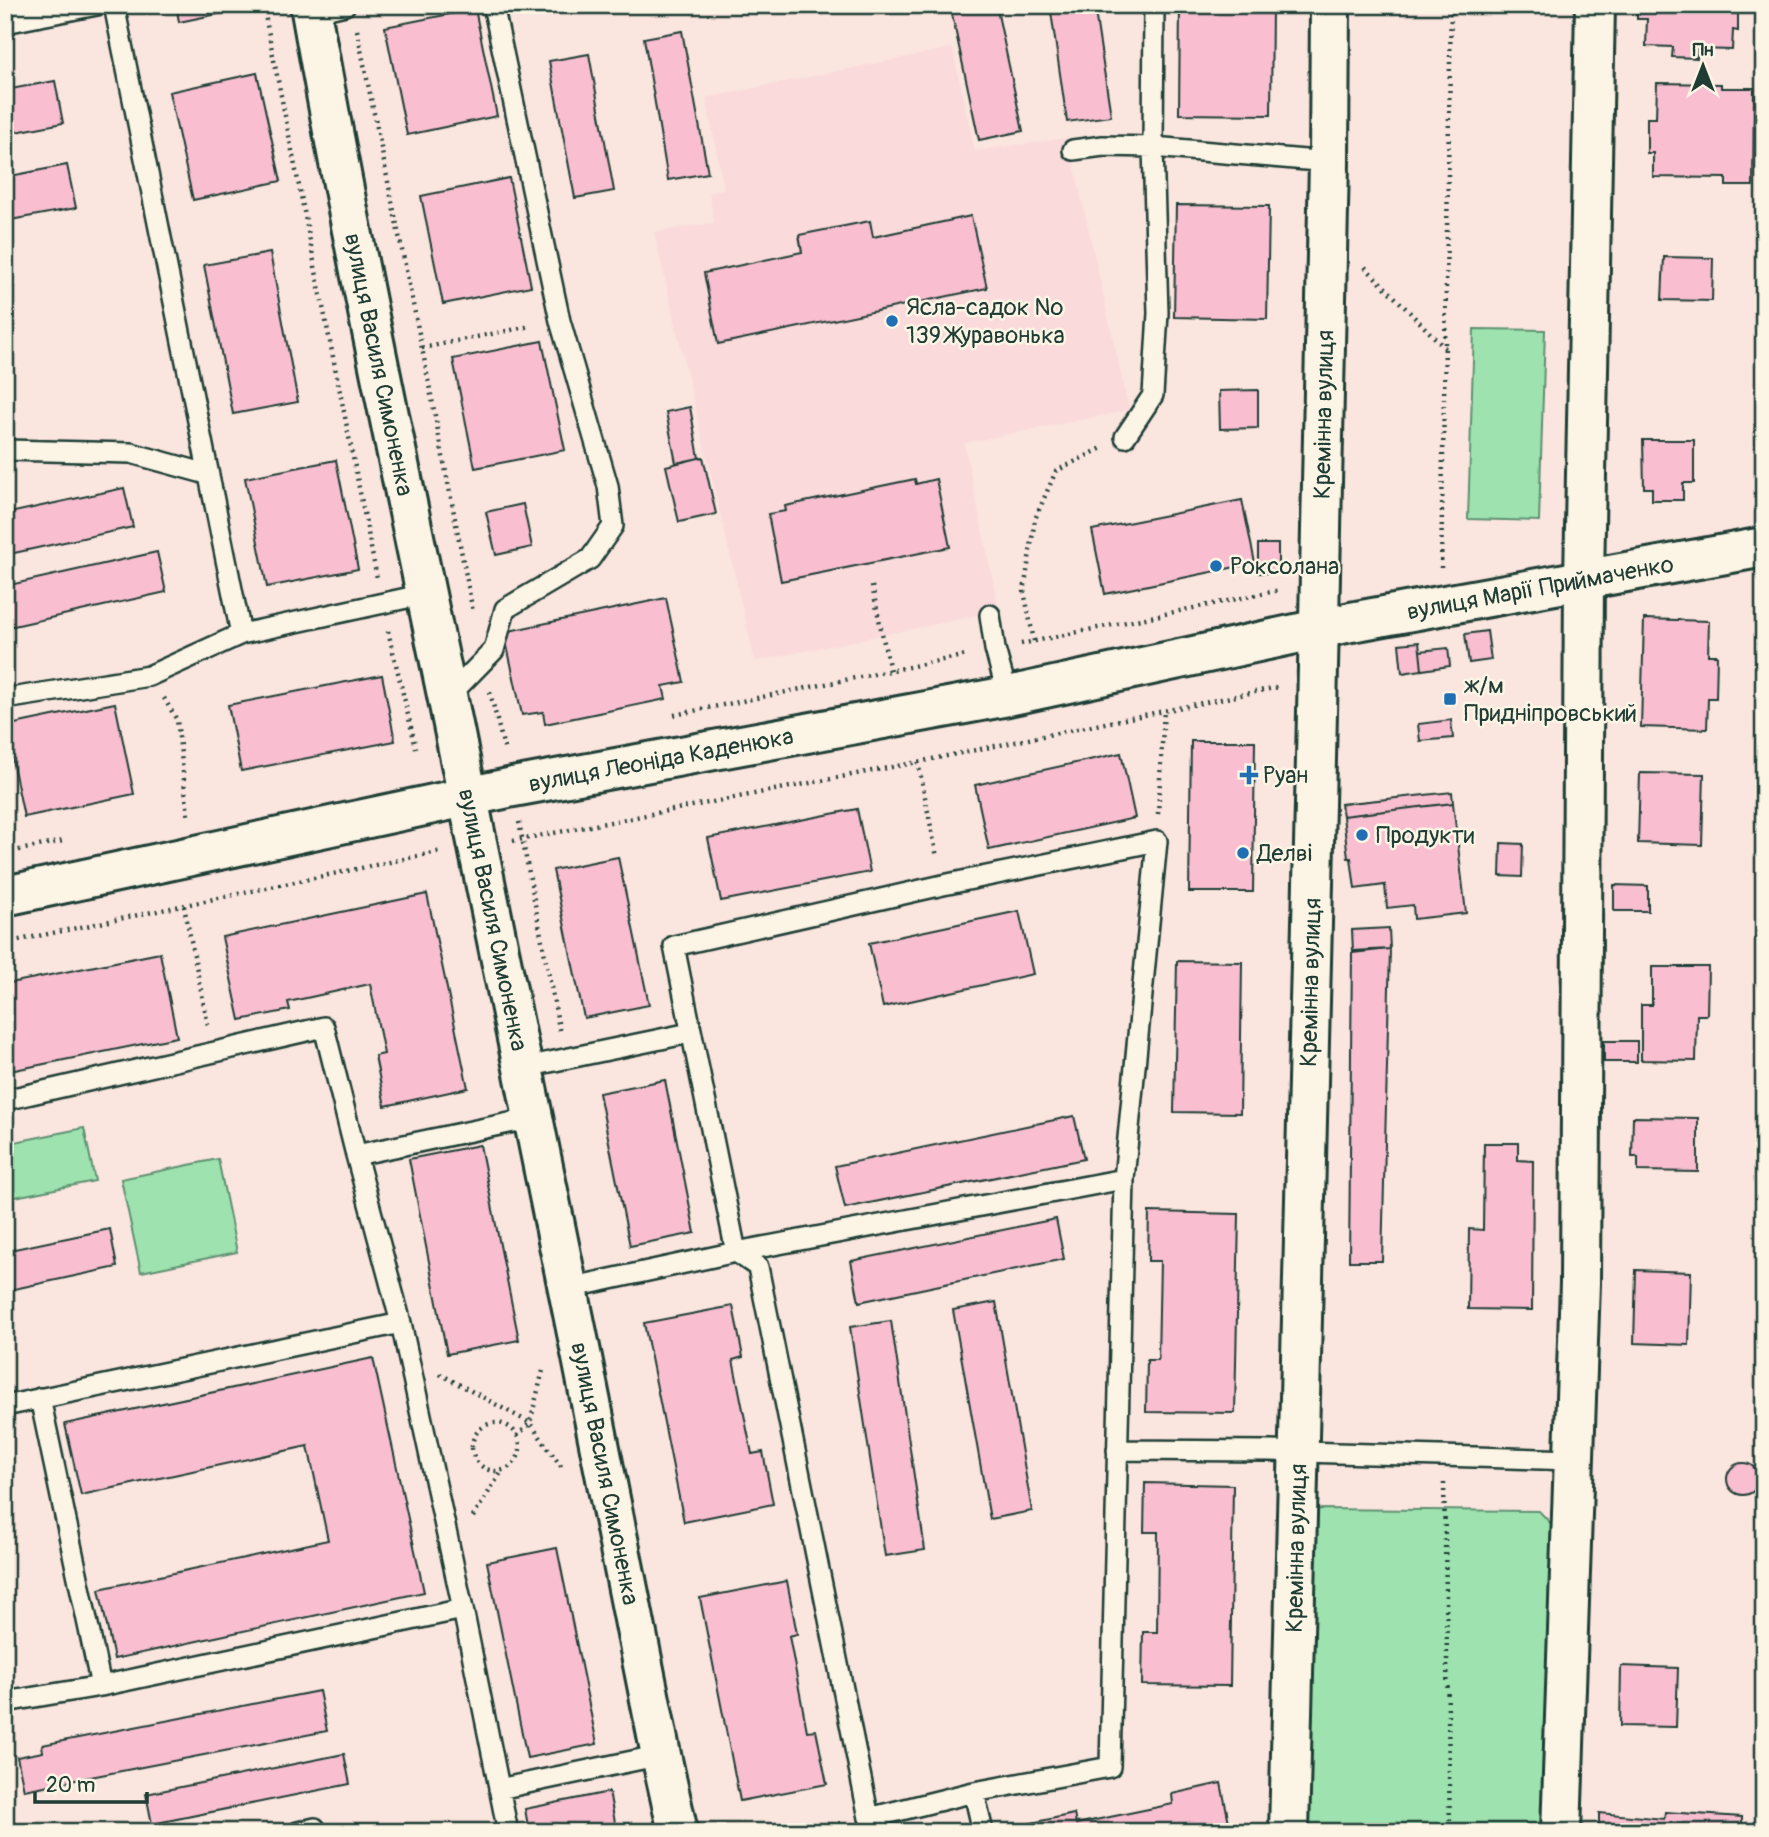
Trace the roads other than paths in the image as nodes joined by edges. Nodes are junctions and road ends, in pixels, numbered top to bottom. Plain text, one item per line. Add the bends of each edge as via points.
1 (97, 5) edge
2 (114, 5) edge
3 (493, 5) edge
4 (1153, 5) edge
5 (1330, 5) edge
6 (1595, 5) edge
7 (330, 10) edge
8 (5, 23) edge
9 (1153, 147) junction
10 (1073, 150) dead end
11 (1329, 162) junction
12 (1125, 437) road end
13 (5, 450) edge
14 (208, 474) junction
15 (1764, 547) edge
16 (1584, 579) junction
17 (425, 594) junction
18 (990, 615) dead end
19 (1318, 630) junction
20 (241, 634) junction
21 (1008, 696) junction
22 (447, 698) junction
23 (5, 699) edge
24 (468, 797) junction
25 (5, 896) edge
26 (690, 1033) junction
27 (521, 1068) junction
28 (5, 1100) edge
29 (533, 1118) junction
30 (356, 1155) junction
31 (1124, 1179) junction
32 (736, 1252) junction
33 (569, 1288) junction
34 (401, 1323) junction
35 (40, 1398) junction
36 (5, 1406) edge
37 (1117, 1450) junction
38 (1297, 1454) junction
39 (1574, 1460) junction
40 (463, 1609) junction
41 (101, 1686) junction
42 (5, 1702) edge
43 (661, 1755) junction
44 (499, 1789) junction
45 (974, 1792) junction
46 (508, 1832) edge
47 (678, 1832) edge
48 (983, 1832) edge
49 (1289, 1832) edge
50 (1561, 1832) edge

1 - 8 lane
2 - 14 lane
3 - 22 lane via 560,321 608,486 613,526 590,559 505,609 494,650
4 - 9 lane
5 - 11 street, Кремінна вулиця
6 - 16 street
7 - 17 street, вулиця Василя Симоненка
9 - 10 lane
9 - 11 lane
9 - 12 lane via 1158,313 1153,395
11 - 19 street, Кремінна вулиця
13 - 14 lane via 131,453
14 - 20 lane
15 - 16 street, вулиця Марії Приймаченко
16 - 19 street, вулиця Марії Приймаченко
16 - 39 street via 1580,1256
17 - 20 lane
17 - 22 street, вулиця Василя Симоненка
18 - 21 lane
19 - 21 street, вулиця Леоніда Каденюка
19 - 38 street, Кремінна вулиця
20 - 23 lane via 149,676
21 - 24 street, вулиця Леоніда Каденюка
22 - 24 street, вулиця Василя Симоненка
24 - 25 street, вулиця Леоніда Каденюка
24 - 27 street, вулиця Василя Симоненка
26 - 27 lane
26 - 31 lane via 674,946 1157,841
26 - 32 lane
27 - 29 street, вулиця Василя Симоненка
28 - 30 lane via 324,1027
29 - 30 lane
29 - 33 street, вулиця Василя Симоненка
30 - 34 lane
31 - 32 lane
31 - 37 lane
32 - 33 lane
32 - 45 lane via 758,1267 869,1818
33 - 43 street, вулиця Василя Симоненка
34 - 35 lane
34 - 40 lane
35 - 36 lane
35 - 41 lane
37 - 38 lane
37 - 45 lane via 1110,1766
38 - 39 lane
38 - 49 street, Кремінна вулиця
39 - 50 street
40 - 41 lane
40 - 44 lane
41 - 42 lane
43 - 44 lane
43 - 47 street, вулиця Василя Симоненка
44 - 46 lane
45 - 48 lane

